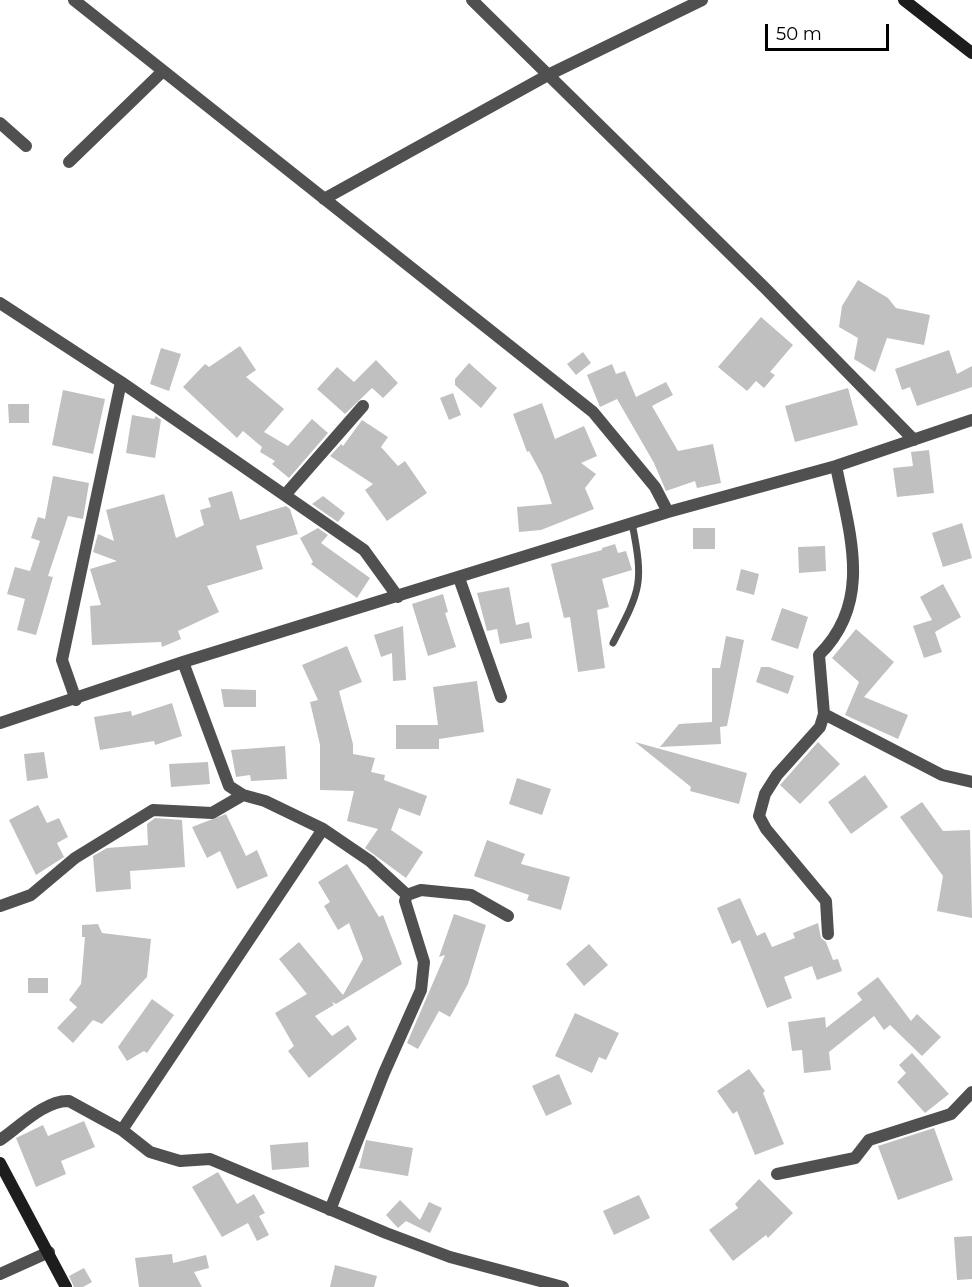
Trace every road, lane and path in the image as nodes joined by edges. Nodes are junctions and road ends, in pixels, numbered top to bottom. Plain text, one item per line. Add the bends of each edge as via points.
1 (74, 0) edge
2 (472, 0) edge
3 (702, 0) edge
4 (904, 0) edge
5 (972, 53) edge
6 (163, 71) junction
7 (548, 75) junction
8 (0, 123) edge
9 (26, 146) dead end
10 (69, 162) dead end
11 (324, 199) junction
12 (0, 303) edge
13 (121, 382) junction
14 (363, 406) dead end
15 (972, 420) edge
16 (914, 440) junction
17 (836, 466) junction
18 (285, 495) junction
19 (668, 512) junction
20 (632, 523) junction
21 (459, 578) junction
22 (398, 597) junction
23 (613, 644) dead end
24 (183, 662) junction
25 (501, 697) dead end
26 (76, 700) junction
27 (824, 714) junction
28 (0, 723) edge
29 (972, 782) edge
30 (243, 795) junction
31 (323, 829) junction
32 (406, 895) junction
33 (0, 906) edge
34 (508, 916) dead end
35 (828, 934) dead end
36 (972, 1092) edge
37 (122, 1130) junction
38 (0, 1140) edge
39 (0, 1163) edge
40 (777, 1174) dead end
41 (330, 1210) junction
42 (49, 1252) junction
43 (0, 1274) edge
44 (66, 1287) edge
45 (563, 1287) edge

1 - 6 street
2 - 7 street
3 - 7 street
4 - 5 street
6 - 10 street
6 - 11 street
7 - 11 street
7 - 16 street
8 - 9 street
11 - 19 street via 593,412 655,487
12 - 13 street
13 - 18 street
13 - 26 street via 62,660
14 - 18 street
15 - 16 street
16 - 17 street
17 - 19 street
17 - 27 street via 855,561 850,603 834,640 819,655
18 - 22 street via 364,550
19 - 20 street
20 - 21 street
20 - 23 lane via 641,566 640,583
21 - 22 street
21 - 25 street
22 - 24 street
24 - 26 street
24 - 30 street via 229,786
26 - 28 street
27 - 29 street via 942,775
27 - 35 street via 820,727 777,775 765,794 759,816 826,901
30 - 31 street via 266,801
30 - 33 street via 212,813 153,810 75,858 31,895
31 - 32 street via 370,861
31 - 37 street
32 - 34 street via 421,890 471,895
32 - 41 street via 424,962 422,990 384,1073
36 - 40 street via 951,1114 869,1140 855,1158
37 - 38 street via 69,1101 60,1101
37 - 41 street via 150,1152 180,1161 210,1159
39 - 42 street
41 - 45 street via 450,1257
42 - 43 street
42 - 44 street

